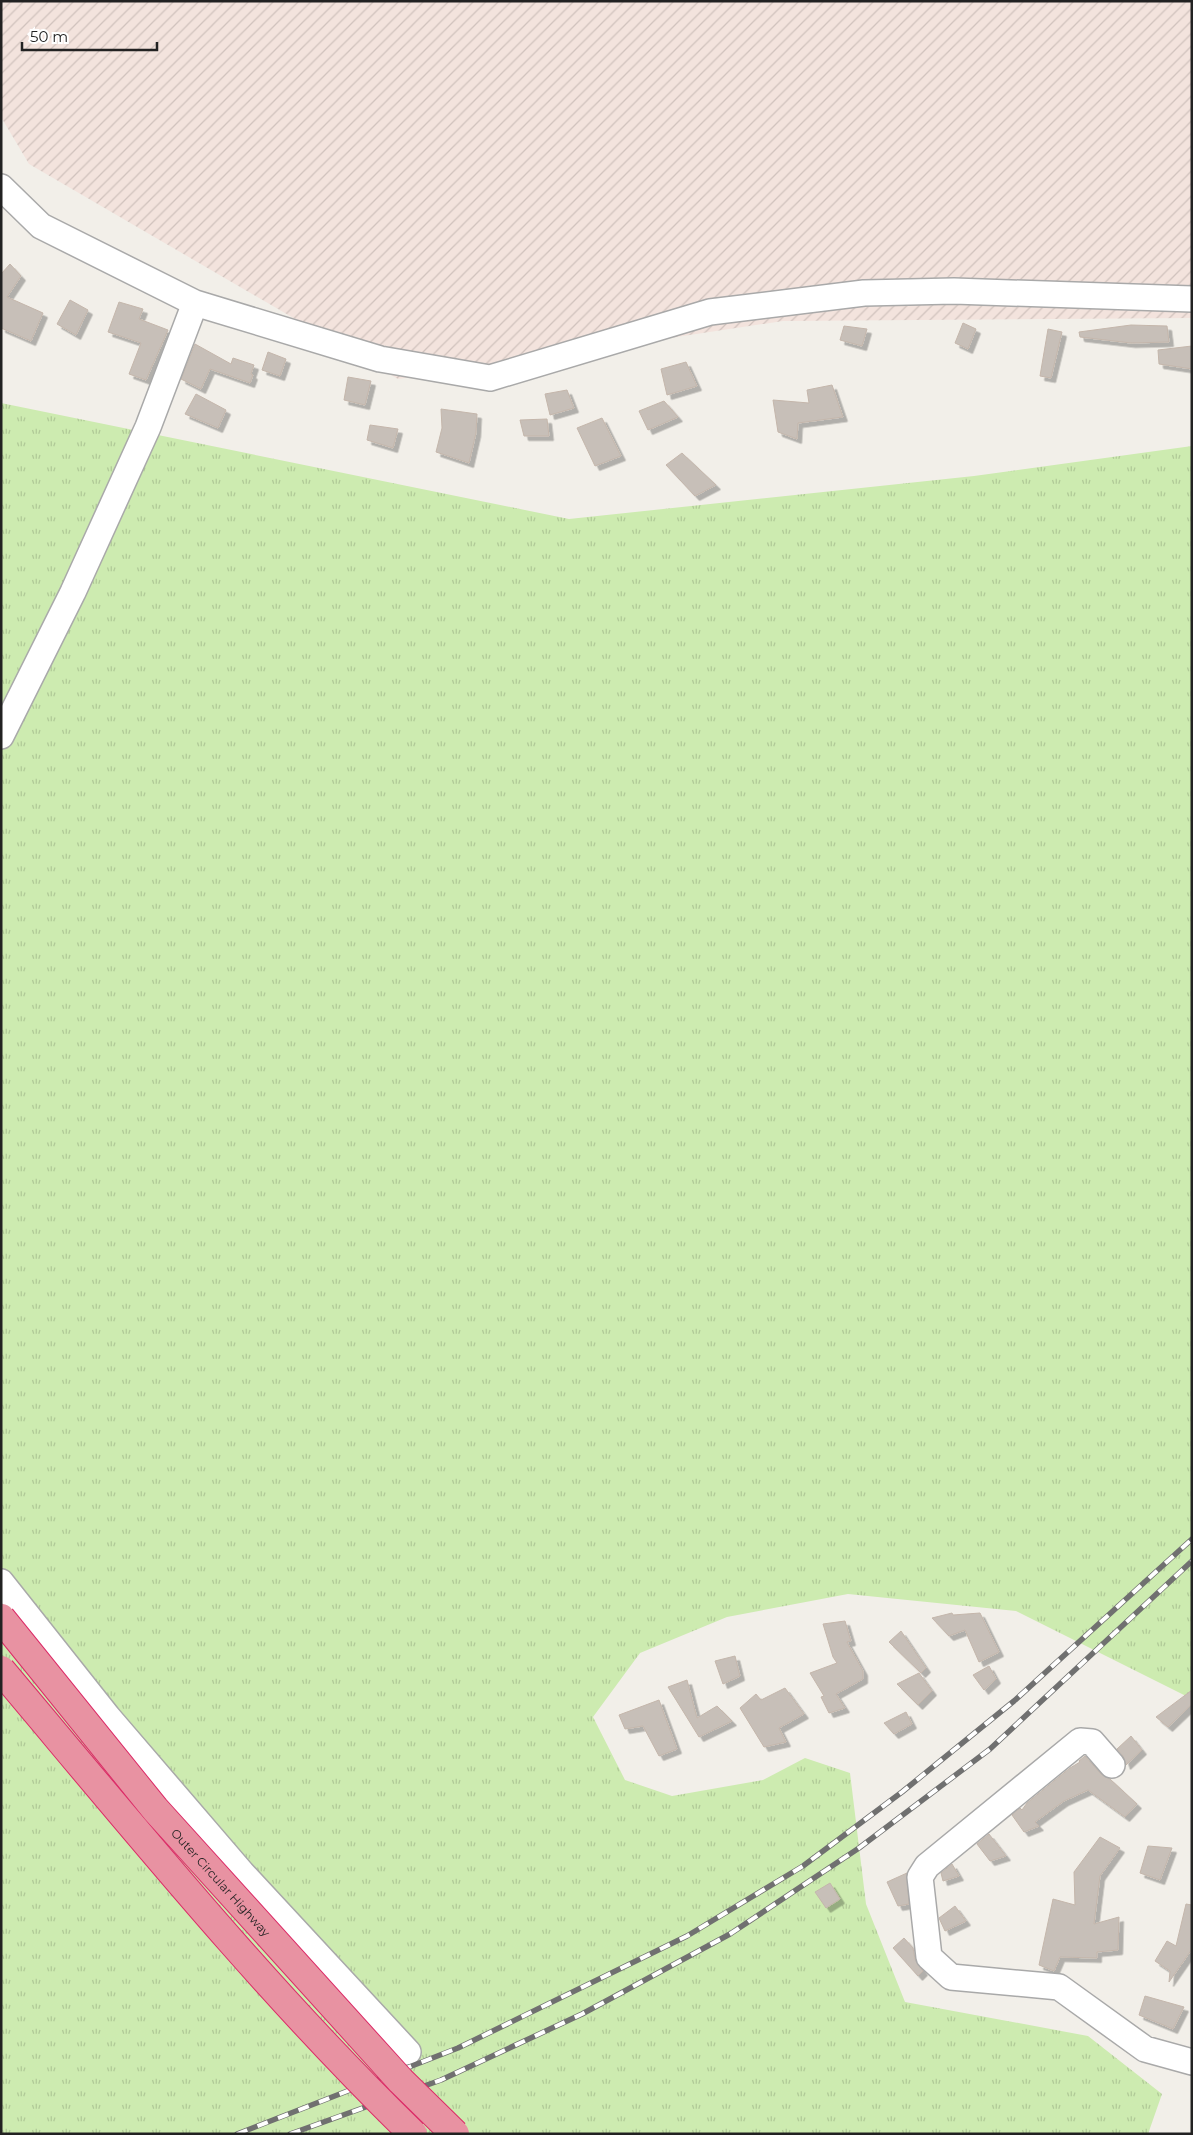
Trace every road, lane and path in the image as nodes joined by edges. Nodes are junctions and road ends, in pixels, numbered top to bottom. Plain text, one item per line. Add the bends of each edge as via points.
1 (1, 186) edge
2 (1192, 299) edge
3 (195, 303) junction
4 (1, 736) edge
5 (1, 1582) edge
6 (1, 1618) edge
7 (1, 1670) edge
8 (1112, 1765) dead end
9 (408, 2052) dead end
10 (1192, 2062) edge
11 (413, 2134) edge
12 (455, 2134) edge

1 - 3 street via 42,226
2 - 3 street via 954,291 864,293 710,312 490,378 380,359
3 - 4 street via 144,436 74,592
5 - 9 street via 108,1717 242,1873
6 - 12 highway, Outer Circular Highway, bridge via 155,1809 401,2081
7 - 11 highway, bridge via 281,1999
8 - 10 street via 1092,1742 1080,1741 927,1866 920,1877 930,1957 952,1976 1059,1987 1145,2049

